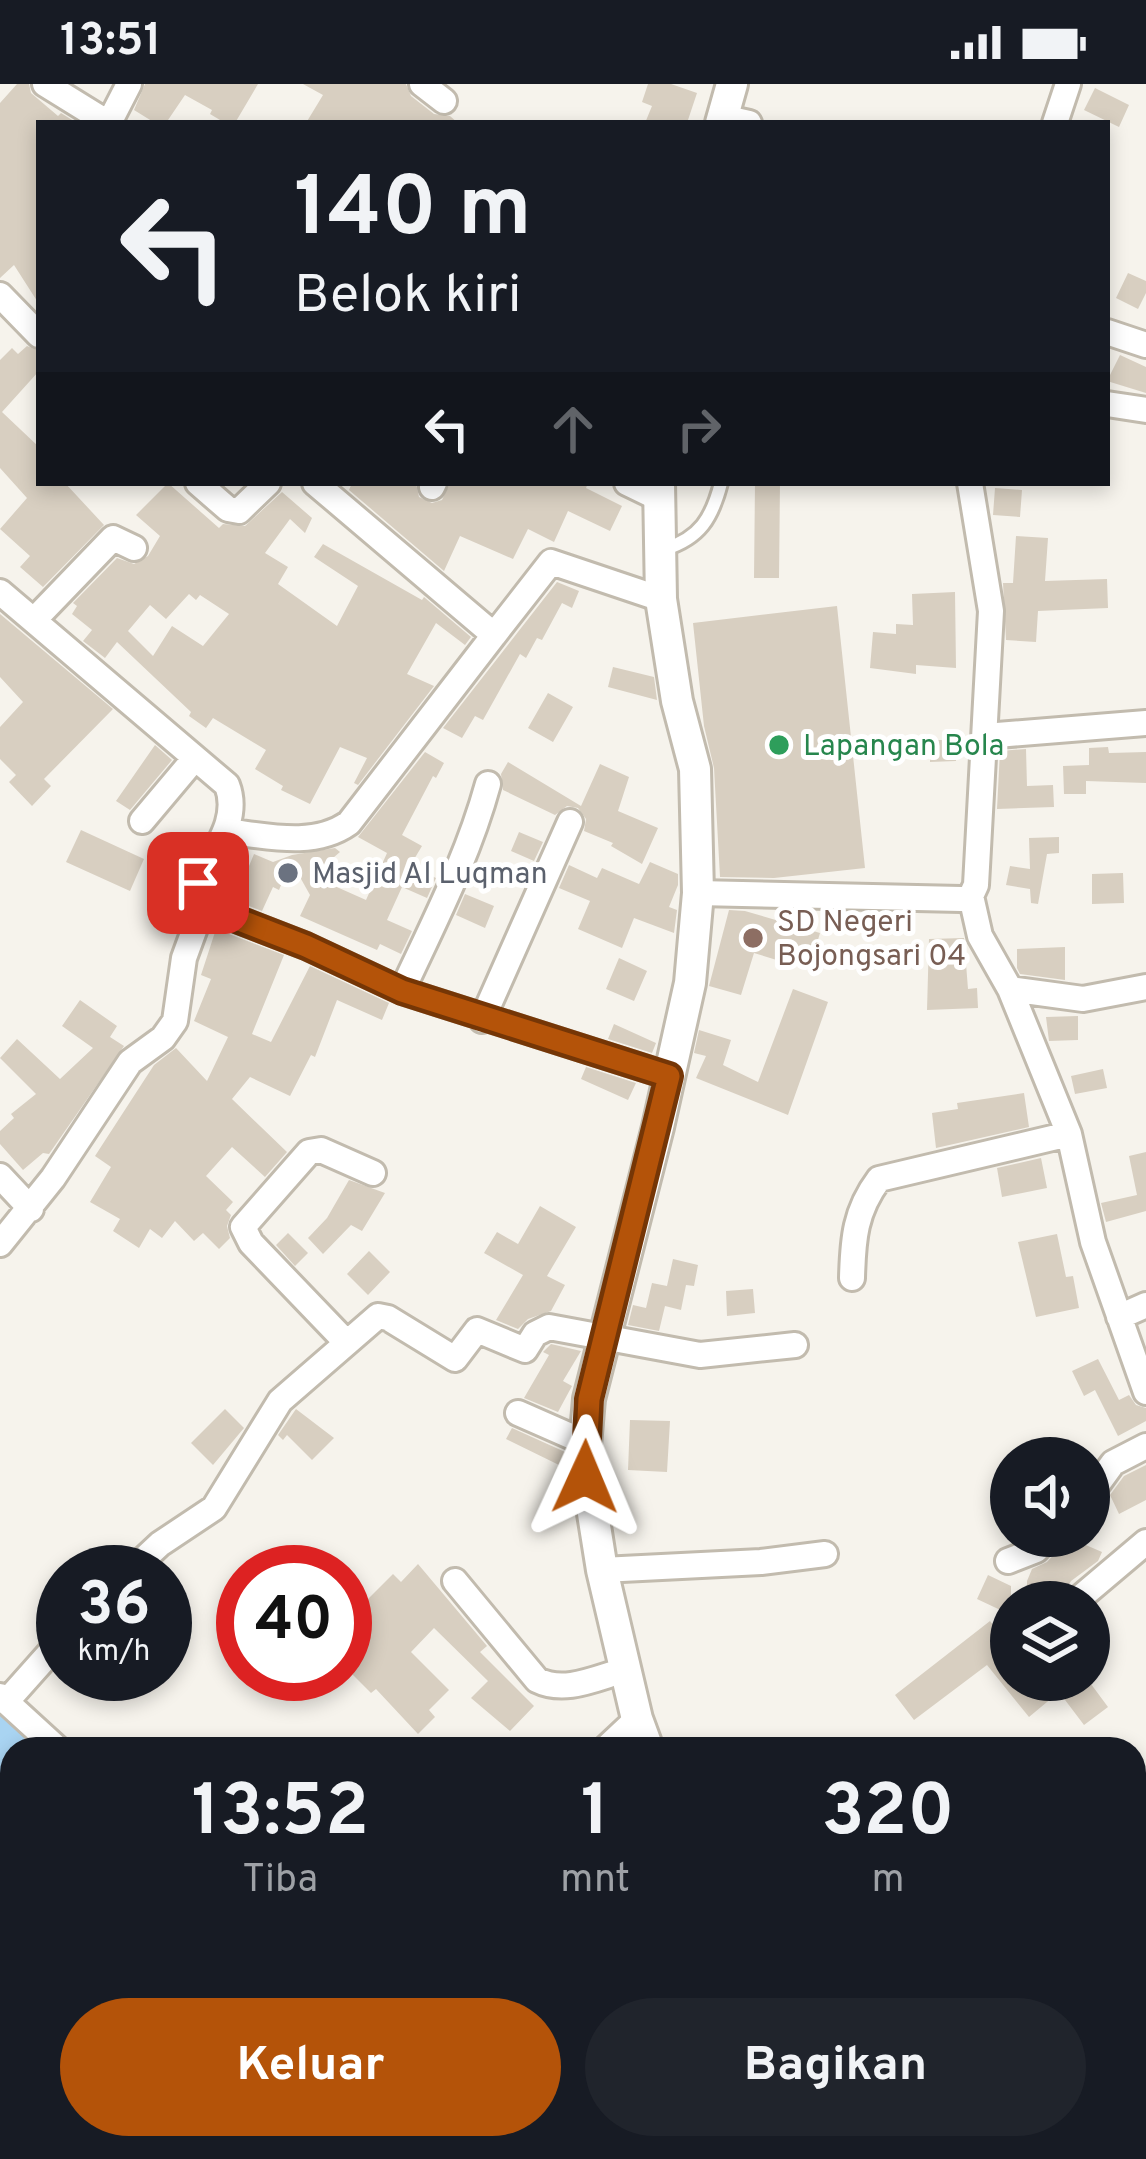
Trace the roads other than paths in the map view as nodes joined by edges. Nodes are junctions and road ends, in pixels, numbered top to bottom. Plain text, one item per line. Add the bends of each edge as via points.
1 (45, 84) edge
2 (129, 84) edge
3 (422, 84) edge
4 (732, 84) edge
5 (1069, 84) edge
6 (444, 101) dead end
7 (103, 120) edge
8 (110, 120) edge
9 (731, 120) edge
10 (1056, 120) edge
11 (0, 296) edge
12 (36, 331) edge
13 (1110, 333) edge
14 (1146, 345) edge
15 (1110, 404) edge
16 (1146, 410) edge
17 (201, 486) edge
18 (265, 486) edge
19 (319, 486) edge
20 (720, 486) edge
21 (970, 486) edge
22 (659, 490) edge
23 (134, 548) dead end
24 (658, 551) junction
25 (0, 592) edge
26 (661, 599) junction
27 (34, 619) junction
28 (494, 635) junction
29 (1146, 722) edge
30 (985, 736) junction
31 (195, 758) junction
32 (488, 784) dead end
33 (142, 821) dead end
34 (570, 822) dead end
35 (226, 831) junction
36 (698, 893) junction
37 (971, 896) junction
38 (203, 906) junction
39 (1146, 987) edge
40 (1010, 989) junction
41 (402, 991) junction
42 (482, 1020) junction
43 (669, 1076) junction
44 (1069, 1134) junction
45 (373, 1173) dead end
46 (0, 1176) edge
47 (31, 1209) junction
48 (0, 1244) edge
49 (852, 1278) dead end
50 (1146, 1305) edge
51 (1119, 1317) junction
52 (604, 1340) junction
53 (346, 1342) junction
54 (795, 1346) dead end
55 (1146, 1392) edge
56 (518, 1413) dead end
57 (584, 1442) junction
58 (1146, 1446) edge
59 (1110, 1467) edge
60 (1146, 1542) edge
61 (159, 1545) edge
62 (825, 1553) dead end
63 (1018, 1557) edge
64 (1007, 1561) dead end
65 (602, 1570) junction
66 (455, 1581) dead end
67 (1100, 1581) edge
68 (36, 1665) edge
69 (625, 1670) junction
70 (3, 1699) edge
71 (637, 1719) junction
72 (45, 1737) edge
73 (617, 1737) edge
74 (644, 1737) edge

1 - 7 street
2 - 8 street
3 - 6 street
4 - 9 street
5 - 10 street
11 - 12 street
13 - 14 street
15 - 16 street
17 - 18 street via 239,511
19 - 28 street
20 - 24 lane via 703,528
21 - 30 street via 991,611
22 - 24 street
23 - 27 street via 113,538
24 - 26 street
25 - 27 street
26 - 28 street via 551,562
26 - 36 street via 695,769
27 - 31 street
28 - 35 street via 349,824 296,839
29 - 30 street
30 - 37 street
31 - 33 street
31 - 35 street via 230,790
32 - 41 street via 448,897
34 - 42 street
35 - 38 street via 195,892
36 - 37 street
36 - 43 street via 690,983
37 - 40 street via 980,936
38 - 41 street
38 - 47 street via 184,958 175,1022 130,1062
39 - 40 street via 1083,999
40 - 44 street
41 - 42 street
42 - 43 street
43 - 52 street
44 - 49 street via 879,1179 853,1229
44 - 51 street
45 - 53 street via 309,1152 243,1227
46 - 47 street
47 - 48 street
50 - 51 street
51 - 55 street
52 - 53 street via 549,1328 521,1350 477,1330 455,1359 383,1315
52 - 54 street via 700,1354
52 - 57 street
53 - 61 street via 267,1416 214,1508
56 - 57 street
57 - 65 street
58 - 59 street
60 - 67 street
62 - 65 street
63 - 64 street
65 - 69 street
66 - 69 street via 537,1680 570,1685
68 - 70 street
69 - 71 street
70 - 72 street
71 - 73 street
71 - 74 street

